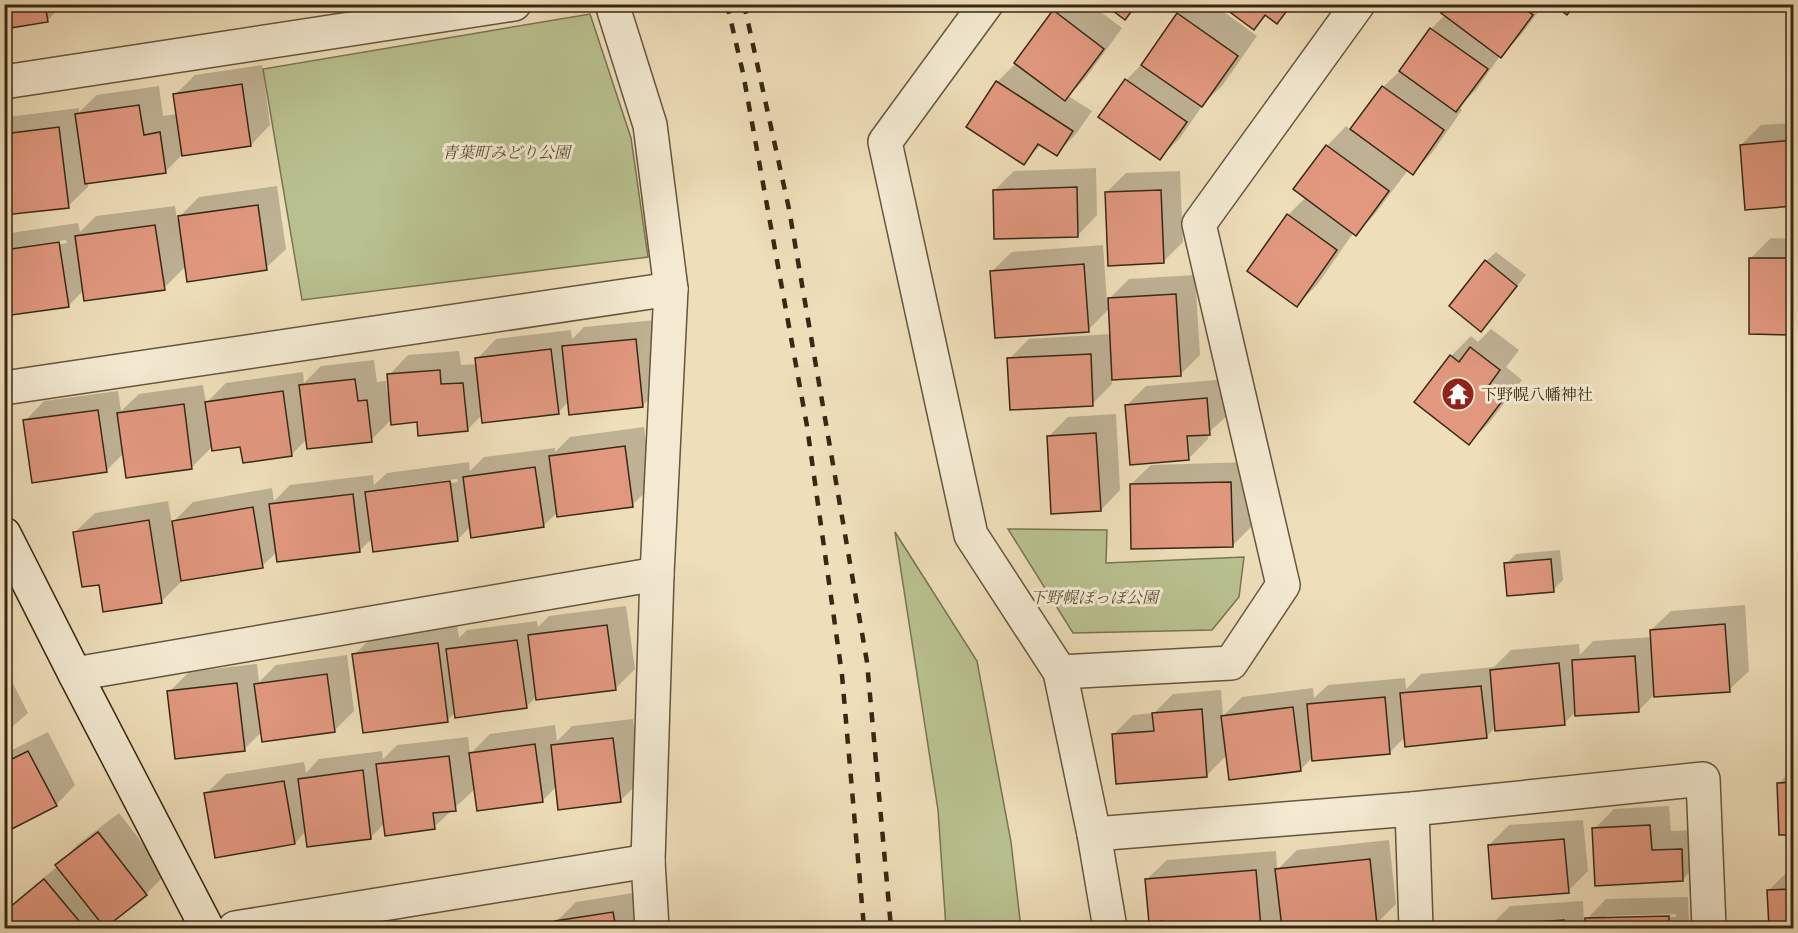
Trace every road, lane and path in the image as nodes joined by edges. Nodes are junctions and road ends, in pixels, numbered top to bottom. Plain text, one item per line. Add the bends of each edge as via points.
1 (514, 4) edge
2 (612, 4) edge
3 (986, 4) edge
4 (1358, 4) edge
5 (4, 82) edge
6 (670, 289) junction
7 (4, 388) edge
8 (4, 534) edge
9 (657, 574) junction
10 (1060, 672) junction
11 (75, 675) junction
12 (1412, 809) junction
13 (1094, 834) junction
14 (648, 861) junction
15 (207, 928) edge
16 (235, 928) edge
17 (652, 928) edge
18 (1110, 928) edge
19 (1416, 928) edge
20 (1709, 928) edge

1 - 5 street
2 - 6 street via 650,125
3 - 10 street via 885,141 971,535
4 - 10 street via 1199,224 1284,585 1231,663
6 - 7 street
6 - 9 street
8 - 11 street
9 - 11 street
9 - 14 street
10 - 13 street
11 - 15 street
12 - 13 street
12 - 19 street
12 - 20 street via 1703,779
13 - 18 street
14 - 16 street
14 - 17 street

